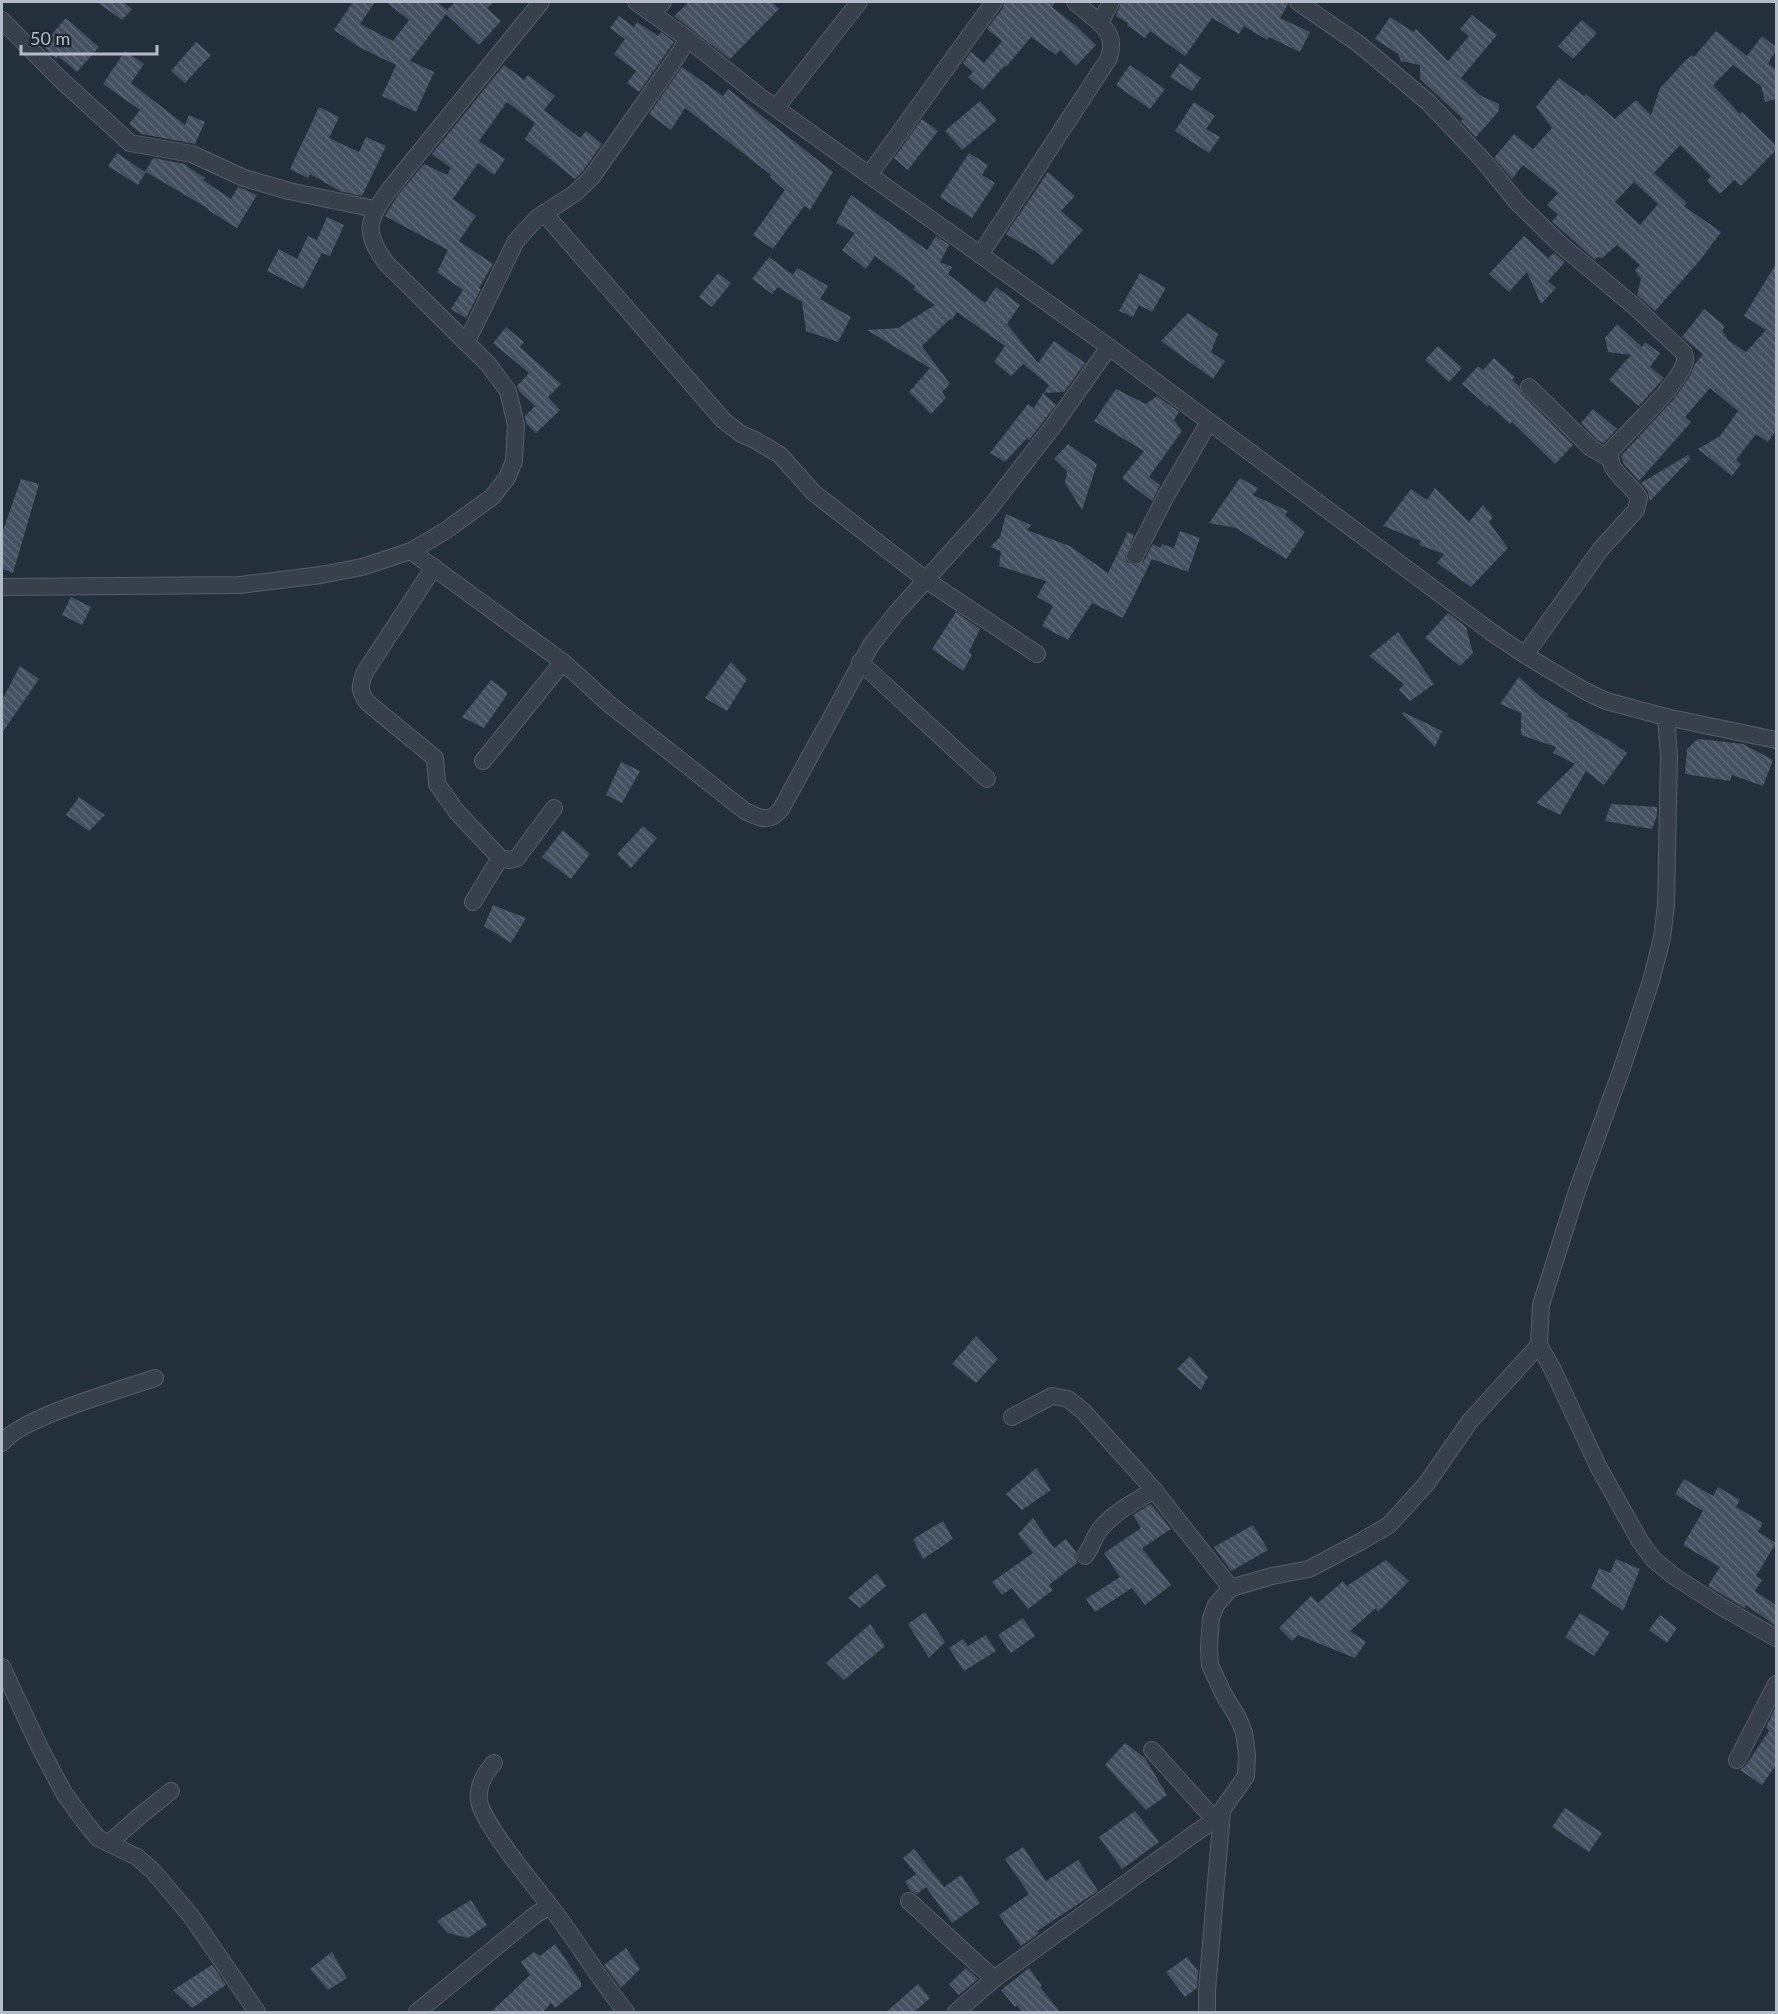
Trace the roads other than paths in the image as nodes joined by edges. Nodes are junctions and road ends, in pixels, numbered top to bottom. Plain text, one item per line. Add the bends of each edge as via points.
1 (541, 2) edge
2 (636, 2) edge
3 (859, 2) edge
4 (994, 2) edge
5 (1075, 2) edge
6 (1111, 2) edge
7 (1298, 2) edge
8 (657, 7) edge
9 (2, 20) edge
10 (1100, 23) junction
11 (688, 39) junction
12 (776, 108) junction
13 (869, 175) junction
14 (375, 209) junction
15 (544, 213) junction
16 (980, 255) junction
17 (466, 343) junction
18 (1109, 347) junction
19 (1529, 387) dead end
20 (1209, 422) junction
21 (1609, 458) junction
22 (411, 551) junction
23 (1135, 556) dead end
24 (434, 567) junction
25 (926, 580) junction
26 (2, 587) edge
27 (1037, 654) dead end
28 (1526, 655) junction
29 (563, 662) junction
30 (860, 662) junction
31 (1666, 717) junction
32 (1776, 740) edge
33 (483, 761) dead end
34 (987, 779) dead end
35 (554, 808) dead end
36 (500, 858) junction
37 (473, 902) dead end
38 (1539, 1345) junction
39 (155, 1378) dead end
40 (1012, 1417) dead end
41 (2, 1443) edge
42 (1154, 1490) junction
43 (1085, 1556) dead end
44 (1231, 1588) junction
45 (1776, 1638) edge
46 (2, 1667) edge
47 (1776, 1684) edge
48 (1152, 1750) dead end
49 (1737, 1760) dead end
50 (494, 1763) dead end
51 (171, 1791) dead end
52 (1218, 1815) junction
53 (109, 1843) junction
54 (909, 1901) dead end
55 (550, 1906) junction
56 (994, 1979) junction
57 (957, 2012) edge
58 (257, 2013) edge
59 (417, 2013) edge
60 (626, 2013) edge
61 (1207, 2013) edge

1 - 14 street
2 - 8 street
3 - 12 street
4 - 13 street
5 - 10 street
6 - 10 street
7 - 21 street via 1359,44 1428,102 1517,202 1684,353 1681,371
8 - 11 street
9 - 14 street via 130,143 192,154 244,178
10 - 16 street via 1111,33 1109,58
11 - 12 street
11 - 15 street via 591,178
12 - 13 street
13 - 16 street
14 - 17 street via 370,226 375,249
15 - 17 street via 516,241
15 - 25 street via 723,420 780,455 814,493
16 - 18 street
17 - 22 street via 508,391 516,425 514,461 492,497
18 - 20 street
18 - 25 street via 986,513
19 - 21 street via 1591,448
20 - 23 street
20 - 28 street
21 - 28 street via 1612,468 1639,498 1636,510 1600,550
22 - 24 street
22 - 26 street via 362,567 240,585
24 - 29 street
24 - 36 street via 365,672 359,684 361,694 435,758 437,784
25 - 27 street
25 - 30 street
28 - 31 street via 1606,701
29 - 30 street via 609,704 745,811 768,819 781,809
29 - 33 street
30 - 34 street
31 - 32 street
31 - 38 street via 1669,756 1662,938 1651,981 1541,1305
35 - 36 street via 517,858
36 - 37 street
38 - 44 street via 1470,1421 1427,1483 1389,1525 1310,1569 1272,1575
38 - 45 street via 1599,1468 1653,1559 1675,1577
39 - 41 street via 45,1416 8,1435
40 - 42 street via 1052,1396 1068,1399
42 - 43 street via 1101,1528
42 - 44 street
44 - 52 street via 1216,1605 1211,1618 1210,1665 1244,1732 1246,1776
46 - 53 street via 64,1793 98,1838
47 - 49 street
48 - 52 street
50 - 55 street via 479,1789 479,1803 493,1829
51 - 53 street
52 - 56 street
52 - 61 street
53 - 58 street via 137,1857 153,1871 191,1916
54 - 56 street
55 - 59 street
55 - 60 street
56 - 57 street

